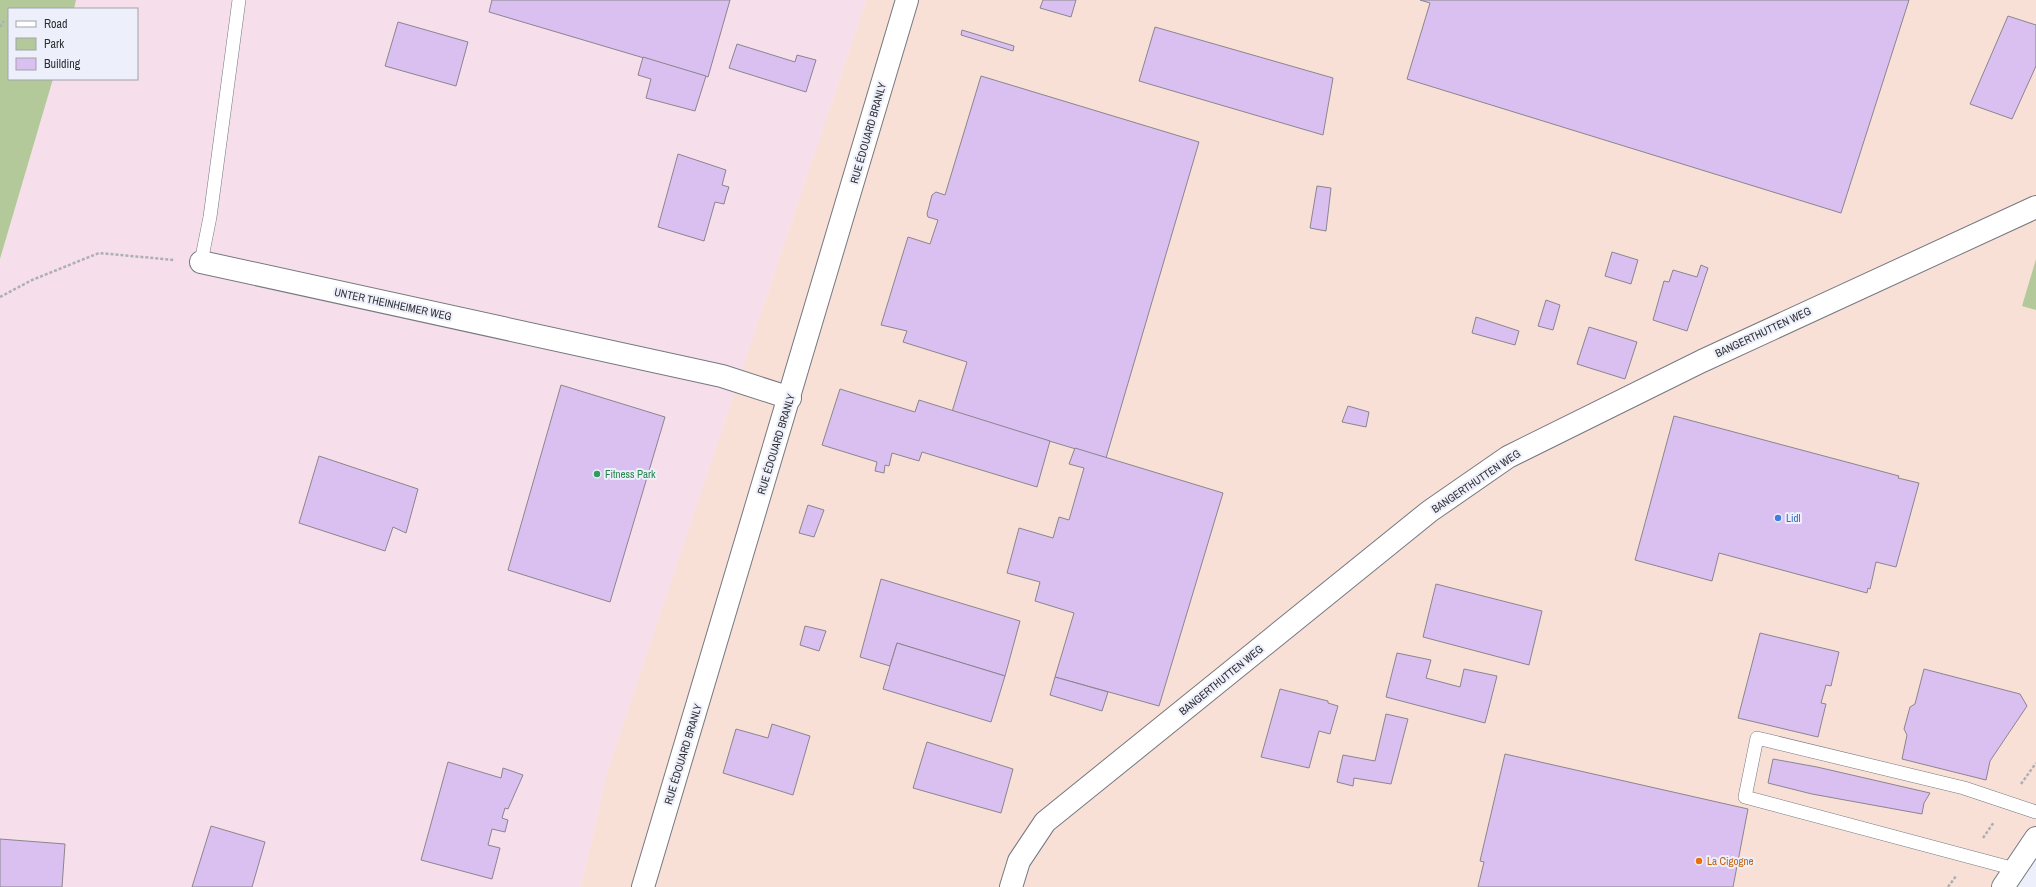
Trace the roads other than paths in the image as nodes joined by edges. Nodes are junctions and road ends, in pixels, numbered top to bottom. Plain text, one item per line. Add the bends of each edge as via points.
1 (239, 0) edge
2 (907, 0) edge
3 (2036, 207) edge
4 (201, 262) joint
5 (790, 398) junction
6 (2036, 812) edge
7 (2036, 838) edge
8 (2009, 878) edge
9 (643, 887) edge
10 (1011, 887) edge

1 - 4 lane via 210,217
2 - 5 street, RUE ÉDOUARD BRANLY
3 - 10 street, BANGERTHUTTEN WEG via 1702,361 1508,457 1430,511 1045,822 1019,861
4 - 5 street, UNTER THEINHEIMER WEG via 722,376
5 - 9 street, RUE ÉDOUARD BRANLY
6 - 8 lane via 1964,788 1757,738 1745,797 1969,857
7 - 8 street

